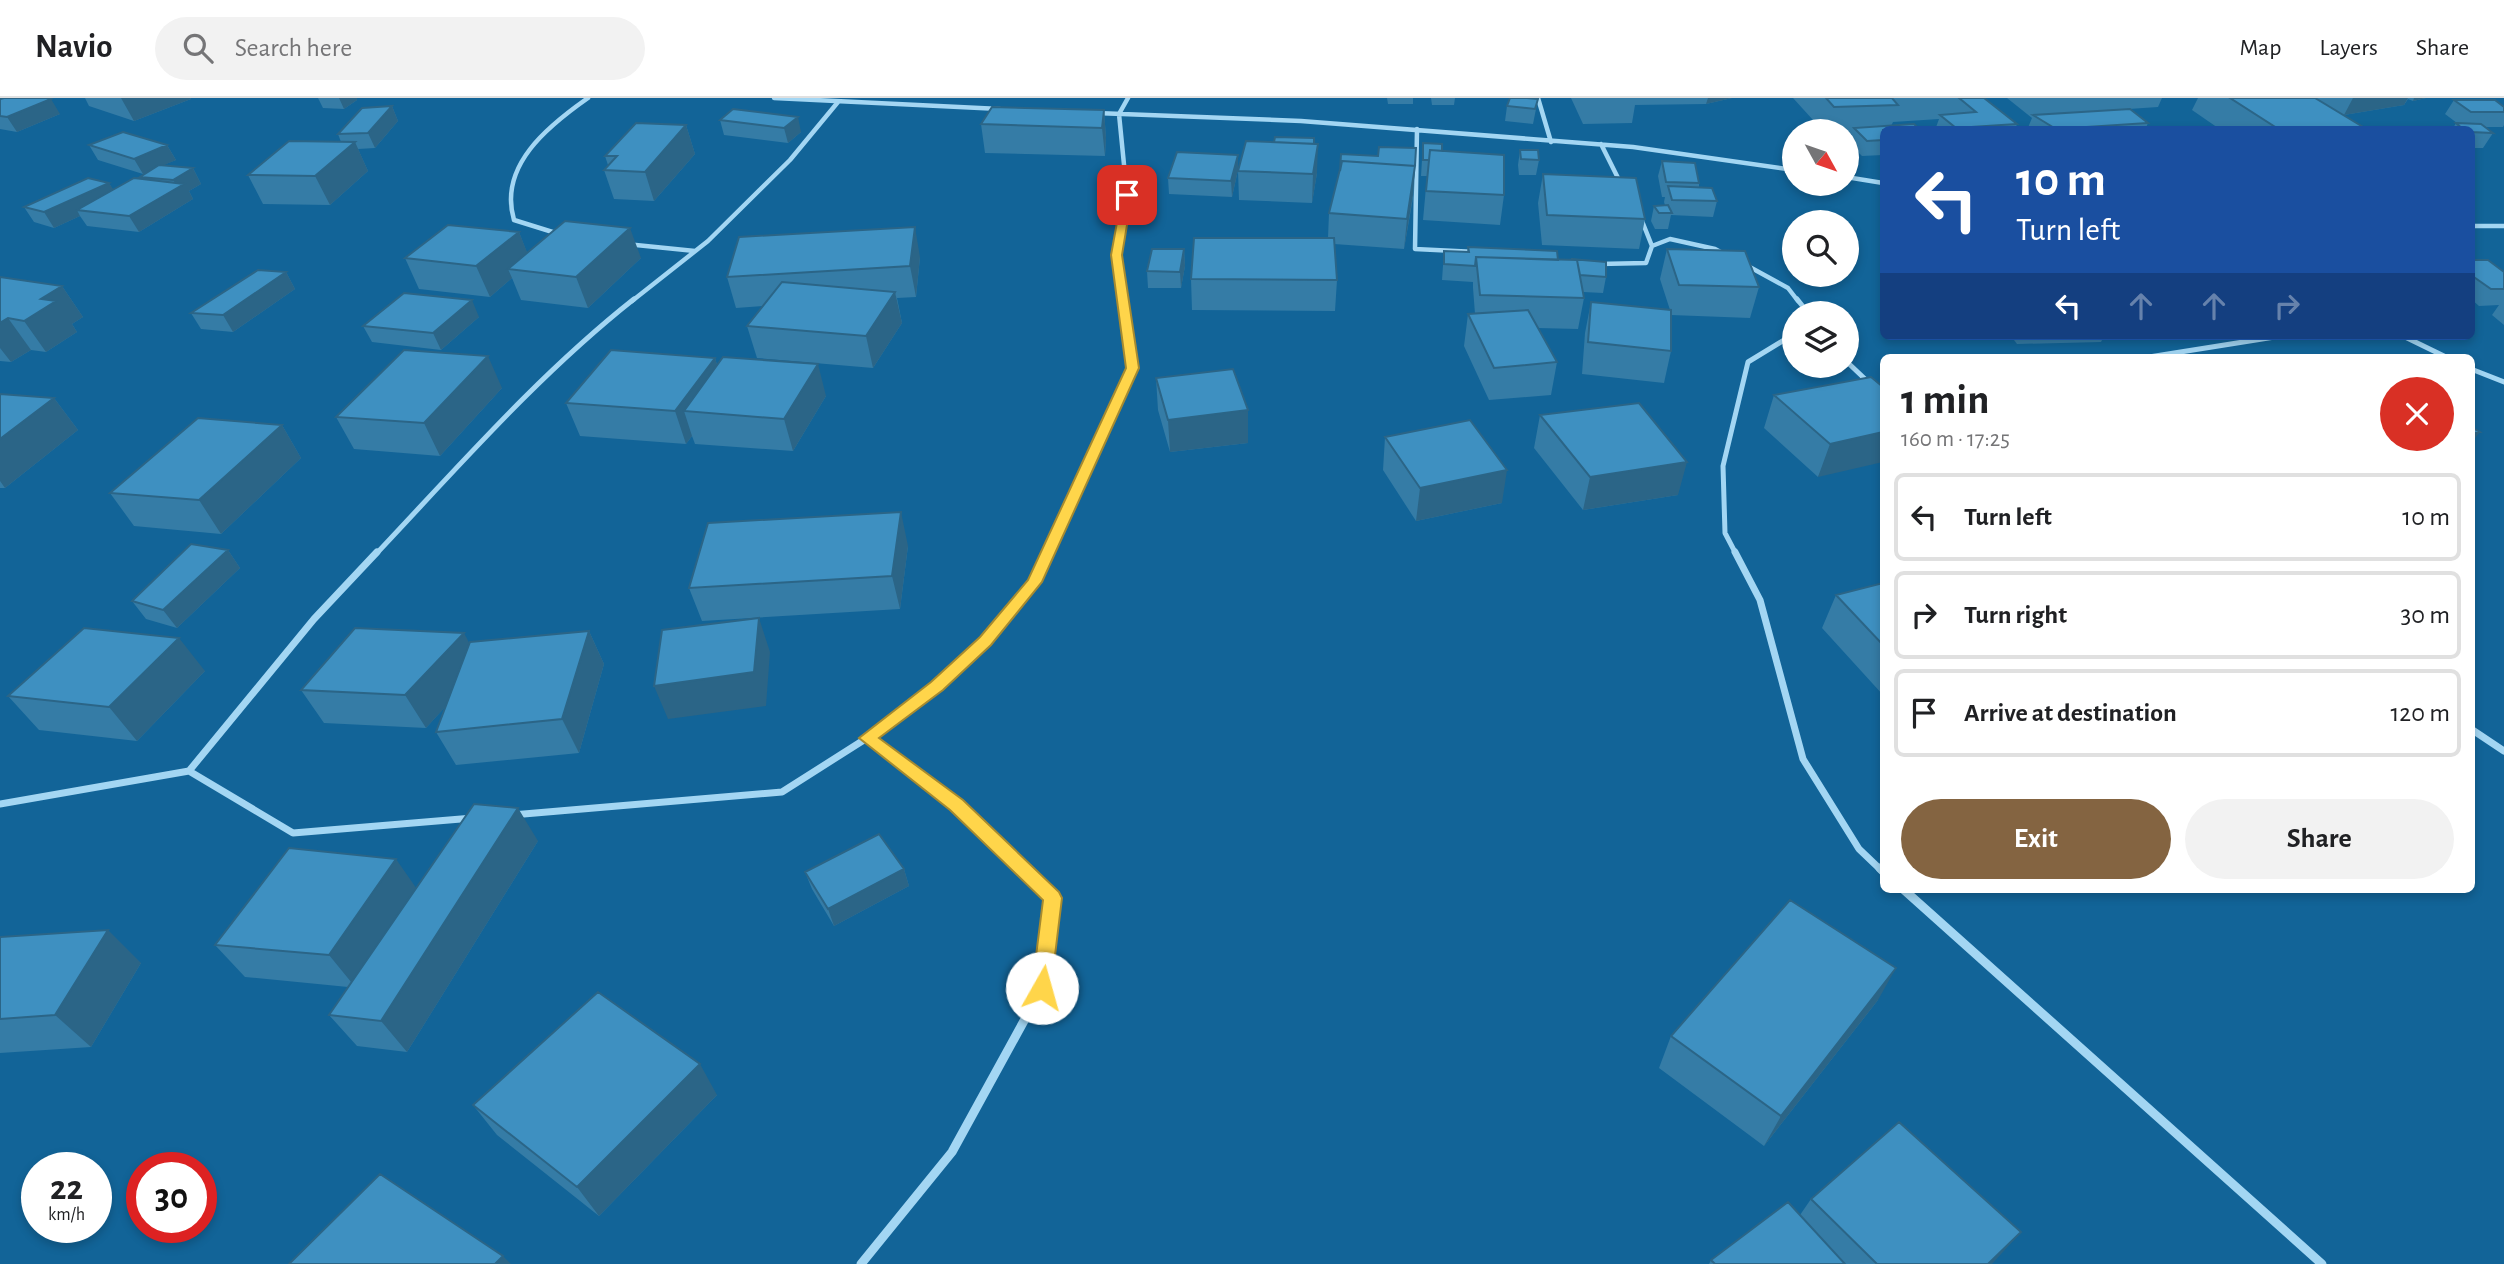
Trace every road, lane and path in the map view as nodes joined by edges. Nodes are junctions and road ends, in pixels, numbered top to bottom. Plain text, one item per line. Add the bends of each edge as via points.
1 (588, 98) edge
2 (774, 98) edge
3 (1128, 98) edge
4 (1538, 98) edge
5 (838, 102) junction
6 (1011, 110) edge
7 (1092, 113) edge
8 (1119, 114) junction
9 (1417, 130) junction
10 (1551, 142) junction
11 (1601, 144) junction
12 (1782, 168) edge
13 (1859, 179) edge
14 (1880, 183) edge
15 (1621, 192) edge
16 (1639, 212) edge
17 (2475, 226) edge
18 (2504, 226) edge
19 (573, 236) edge
20 (612, 242) edge
21 (1652, 246) junction
22 (695, 251) junction
23 (1478, 252) edge
24 (1727, 255) edge
25 (1739, 262) edge
26 (1589, 265) edge
27 (1798, 301) edge
28 (2267, 340) edge
29 (2411, 340) edge
30 (1782, 341) edge
31 (2160, 354) edge
32 (2440, 354) edge
33 (2475, 371) edge
34 (1859, 373) edge
35 (2504, 382) edge
36 (1880, 393) edge
37 (2475, 732) edge
38 (867, 738) junction
39 (2504, 751) edge
40 (190, 771) junction
41 (0, 804) edge
42 (500, 816) edge
43 (486, 817) edge
44 (1880, 868) edge
45 (1907, 893) edge
46 (861, 1264) edge
47 (2322, 1264) edge

1 - 19 street via 544,131 515,172 509,197 514,219
2 - 5 street
3 - 8 street
4 - 10 street
5 - 6 street
5 - 22 street via 790,160
7 - 8 street
8 - 9 street
8 - 38 street via 1127,195 1117,255 1132,368 1034,582 985,641 937,686
9 - 10 street
9 - 23 street via 1415,249
10 - 11 street
11 - 12 street
11 - 15 street via 1620,179
13 - 14 street
16 - 21 street
17 - 18 street
20 - 22 street
21 - 24 street via 1670,239
21 - 26 street via 1646,263
22 - 40 street via 589,335 497,425 314,618
25 - 27 street via 1788,288
28 - 31 street
29 - 32 street
30 - 44 street via 1748,362 1723,466 1725,533 1760,600 1803,759 1859,849
33 - 35 street
34 - 36 street
37 - 39 street
38 - 42 street via 782,792
38 - 46 street via 957,805 1053,898 1042,988 952,1152
40 - 41 street
40 - 43 street via 293,833
45 - 47 street

